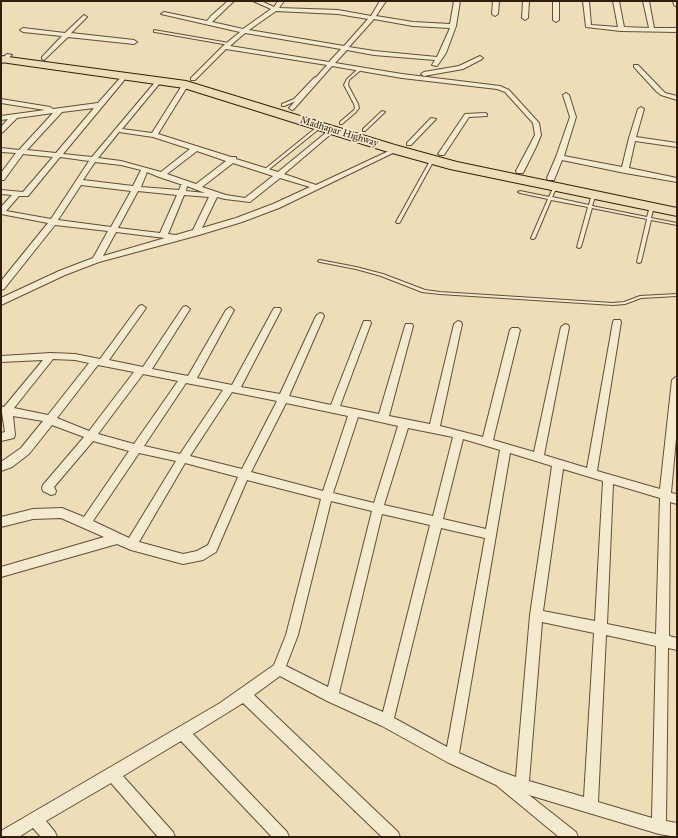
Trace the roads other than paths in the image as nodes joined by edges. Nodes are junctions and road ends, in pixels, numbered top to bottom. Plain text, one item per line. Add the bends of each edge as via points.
1 (231, 1) edge
2 (256, 1) edge
3 (280, 1) edge
4 (383, 1) edge
5 (457, 1) edge
6 (496, 1) edge
7 (526, 1) edge
8 (556, 1) edge
9 (586, 1) edge
10 (616, 1) edge
11 (646, 1) edge
12 (676, 1) edge
13 (677, 5) edge
14 (275, 9) junction
15 (164, 14) dead end
16 (495, 14) dead end
17 (84, 17) dead end
18 (372, 18) junction
19 (525, 18) dead end
20 (556, 20) dead end
21 (209, 23) junction
22 (453, 26) junction
23 (621, 29) junction
24 (23, 30) dead end
25 (652, 30) junction
26 (677, 30) edge
27 (155, 31) dead end
28 (244, 31) junction
29 (67, 35) junction
30 (134, 42) dead end
31 (227, 46) junction
32 (344, 48) junction
33 (3, 58) edge
34 (44, 58) dead end
35 (480, 58) dead end
36 (439, 59) junction
37 (329, 64) junction
38 (636, 66) dead end
39 (360, 69) junction
40 (429, 74) junction
41 (402, 76) junction
42 (124, 77) dead end
43 (193, 79) dead end
44 (158, 82) dead end
45 (184, 87) dead end
46 (566, 95) dead end
47 (677, 98) edge
48 (1, 101) edge
49 (101, 105) junction
50 (283, 105) dead end
51 (292, 108) dead end
52 (641, 109) dead end
53 (60, 110) junction
54 (383, 112) dead end
55 (485, 116) dead end
56 (14, 117) junction
57 (1, 118) edge
58 (433, 119) dead end
59 (341, 123) dead end
60 (318, 128) dead end
61 (117, 130) junction
62 (364, 130) dead end
63 (1, 131) edge
64 (330, 132) dead end
65 (154, 134) junction
66 (632, 138) junction
67 (409, 144) dead end
68 (677, 145) edge
69 (196, 148) junction
70 (1, 150) edge
71 (393, 151) dead end
72 (21, 152) junction
73 (442, 154) dead end
74 (58, 155) junction
75 (560, 158) junction
76 (233, 159) junction
77 (93, 160) junction
78 (431, 162) dead end
79 (145, 169) junction
80 (266, 170) junction
81 (520, 171) dead end
82 (625, 171) junction
83 (279, 174) junction
84 (162, 175) junction
85 (1, 178) edge
86 (551, 178) dead end
87 (677, 180) edge
88 (78, 182) junction
89 (186, 184) junction
90 (197, 187) junction
91 (316, 187) junction
92 (136, 189) junction
93 (554, 189) dead end
94 (1, 192) edge
95 (181, 192) junction
96 (520, 192) dead end
97 (17, 194) junction
98 (213, 196) junction
99 (225, 197) junction
100 (550, 198) junction
101 (593, 198) dead end
102 (590, 207) junction
103 (677, 207) edge
104 (650, 210) dead end
105 (1, 212) edge
106 (677, 212) edge
107 (649, 218) junction
108 (53, 222) junction
109 (398, 222) dead end
110 (677, 224) edge
111 (113, 229) junction
112 (196, 232) junction
113 (163, 235) junction
114 (178, 238) junction
115 (533, 238) dead end
116 (579, 247) dead end
117 (96, 260) junction
118 (320, 261) dead end
119 (639, 262) dead end
120 (1, 287) edge
121 (677, 296) edge
122 (1, 302) edge
123 (142, 308) dead end
124 (186, 309) dead end
125 (230, 310) dead end
126 (277, 310) dead end
127 (320, 316) dead end
128 (616, 322) dead end
129 (368, 323) dead end
130 (458, 324) dead end
131 (409, 326) dead end
132 (565, 327) dead end
133 (515, 330) dead end
134 (51, 356) junction
135 (1, 359) edge
136 (99, 362) junction
137 (143, 371) junction
138 (188, 380) junction
139 (677, 380) edge
140 (232, 388) junction
141 (284, 399) junction
142 (334, 409) junction
143 (4, 410) edge
144 (354, 413) junction
145 (383, 419) junction
146 (48, 420) junction
147 (404, 423) junction
148 (434, 429) junction
149 (459, 434) junction
150 (91, 436) junction
151 (1, 437) edge
152 (487, 442) junction
153 (506, 448) junction
154 (137, 449) junction
155 (183, 458) junction
156 (538, 458) junction
157 (558, 464) junction
158 (1, 467) edge
159 (591, 474) junction
160 (244, 475) junction
161 (608, 479) junction
162 (51, 491) dead end
163 (327, 496) junction
164 (664, 496) junction
165 (677, 499) edge
166 (378, 508) junction
167 (438, 521) junction
168 (1, 522) edge
169 (86, 523) junction
170 (491, 535) junction
171 (116, 539) junction
172 (131, 545) junction
173 (1, 572) edge
174 (536, 615) junction
175 (600, 628) junction
176 (662, 641) junction
177 (677, 644) edge
178 (279, 669) junction
179 (244, 695) junction
180 (332, 696) junction
181 (387, 721) junction
182 (182, 732) junction
183 (452, 757) junction
184 (112, 774) junction
185 (497, 778) junction
186 (522, 786) junction
187 (591, 807) junction
188 (35, 819) junction
189 (659, 828) junction
190 (677, 830) edge
191 (5, 837) edge
192 (50, 837) edge
193 (168, 837) edge
194 (282, 837) edge
195 (393, 837) edge
196 (571, 837) edge

1 - 21 street
2 - 14 street
3 - 14 street
4 - 18 street
5 - 22 street
6 - 16 street
7 - 19 street
8 - 20 street
9 - 23 street via 588,26
10 - 23 street
11 - 25 street
12 - 13 street
14 - 18 street via 338,12
14 - 28 street
15 - 21 street
17 - 29 street
18 - 22 street
18 - 32 street
21 - 28 street
22 - 36 street
23 - 25 street
24 - 29 street
25 - 26 street
27 - 31 lane
28 - 31 street
28 - 32 street
29 - 30 street
29 - 34 street
31 - 37 street
31 - 43 street
32 - 36 street
32 - 37 street
33 - 103 highway, Madhapar Highway via 118,69 191,81 458,161
33 - 106 highway, Madhapar Highway via 186,85 455,166
35 - 40 street via 461,68
36 - 40 street
37 - 39 street
37 - 50 lane via 295,100
37 - 51 street
38 - 47 street via 663,94
39 - 41 street
39 - 59 lane via 346,85 357,108
40 - 41 street
41 - 81 street via 487,85 507,91 536,123 538,135
42 - 49 street
44 - 61 street
45 - 65 street
46 - 75 street via 573,117
48 - 53 street
49 - 53 street
49 - 74 street
52 - 66 street
53 - 56 street
53 - 72 street
54 - 62 lane
55 - 73 street via 467,115
56 - 57 street
56 - 63 street
58 - 67 street
60 - 80 lane
61 - 65 street
61 - 77 street
64 - 83 street
65 - 69 street
66 - 68 street
66 - 82 street
69 - 76 street
69 - 84 street
70 - 72 street
71 - 91 street
72 - 74 street
72 - 85 street
74 - 77 street
74 - 97 street via 25,194
75 - 82 street
75 - 86 street
76 - 80 street
76 - 90 street
77 - 79 street
77 - 88 street
78 - 109 lane
79 - 84 street
79 - 92 street
80 - 83 street
82 - 87 street
83 - 91 street
83 - 99 street via 247,200
84 - 89 street
88 - 92 street
88 - 108 street
89 - 90 street
89 - 95 street
90 - 99 street
91 - 112 street via 239,220
92 - 95 street
92 - 111 street
93 - 100 lane
94 - 97 street
95 - 98 street
95 - 113 street
96 - 100 lane
97 - 105 street
98 - 99 street
98 - 112 street
100 - 102 lane
100 - 115 lane
101 - 102 lane
102 - 107 lane
102 - 116 lane
104 - 107 lane
105 - 108 street
107 - 110 lane
107 - 119 lane
108 - 111 street
108 - 120 street
111 - 113 street
111 - 117 street
112 - 114 street
113 - 114 street
114 - 117 street
117 - 122 street
118 - 121 lane via 382,274 424,291 440,294 613,304 625,303 640,297
123 - 136 street
124 - 137 street
125 - 138 street
126 - 140 street
127 - 141 street
128 - 159 street
129 - 142 street
130 - 148 street
131 - 145 street
132 - 156 street
133 - 152 street
134 - 135 street
134 - 136 street
134 - 143 street
136 - 137 street
136 - 146 street
137 - 138 street
137 - 150 street
138 - 140 street
138 - 154 street
139 - 164 street
140 - 141 street
140 - 155 street
141 - 142 street
141 - 160 street
142 - 144 street
143 - 146 street
143 - 151 street via 10,435
144 - 145 street
144 - 163 street
145 - 147 street
146 - 150 street
146 - 158 street via 25,450
147 - 148 street
147 - 166 street
148 - 149 street
149 - 152 street
149 - 167 street
150 - 154 street
150 - 162 street via 47,488
152 - 153 street
153 - 156 street
153 - 170 street
154 - 155 street
154 - 169 street
155 - 160 street
155 - 172 street
156 - 157 street
157 - 159 street
157 - 174 street
159 - 161 street
160 - 163 street
160 - 172 street via 212,548 199,556 183,559
161 - 164 street
161 - 175 street
163 - 166 street
163 - 178 street via 292,635
164 - 165 street
164 - 176 street
166 - 167 street
166 - 180 street
167 - 170 street
167 - 181 street
168 - 169 street via 33,514 62,513
169 - 171 street
170 - 183 street
171 - 172 street
171 - 173 street
174 - 175 street
174 - 186 street
175 - 176 street
175 - 187 street
176 - 177 street
176 - 189 street
178 - 179 street
178 - 180 street
179 - 182 street
179 - 195 street
180 - 181 street
181 - 183 street
182 - 184 street
182 - 194 street
183 - 185 street
184 - 188 street
184 - 193 street
185 - 186 street
185 - 196 street
186 - 187 street
187 - 189 street
188 - 191 street
188 - 192 street
189 - 190 street

